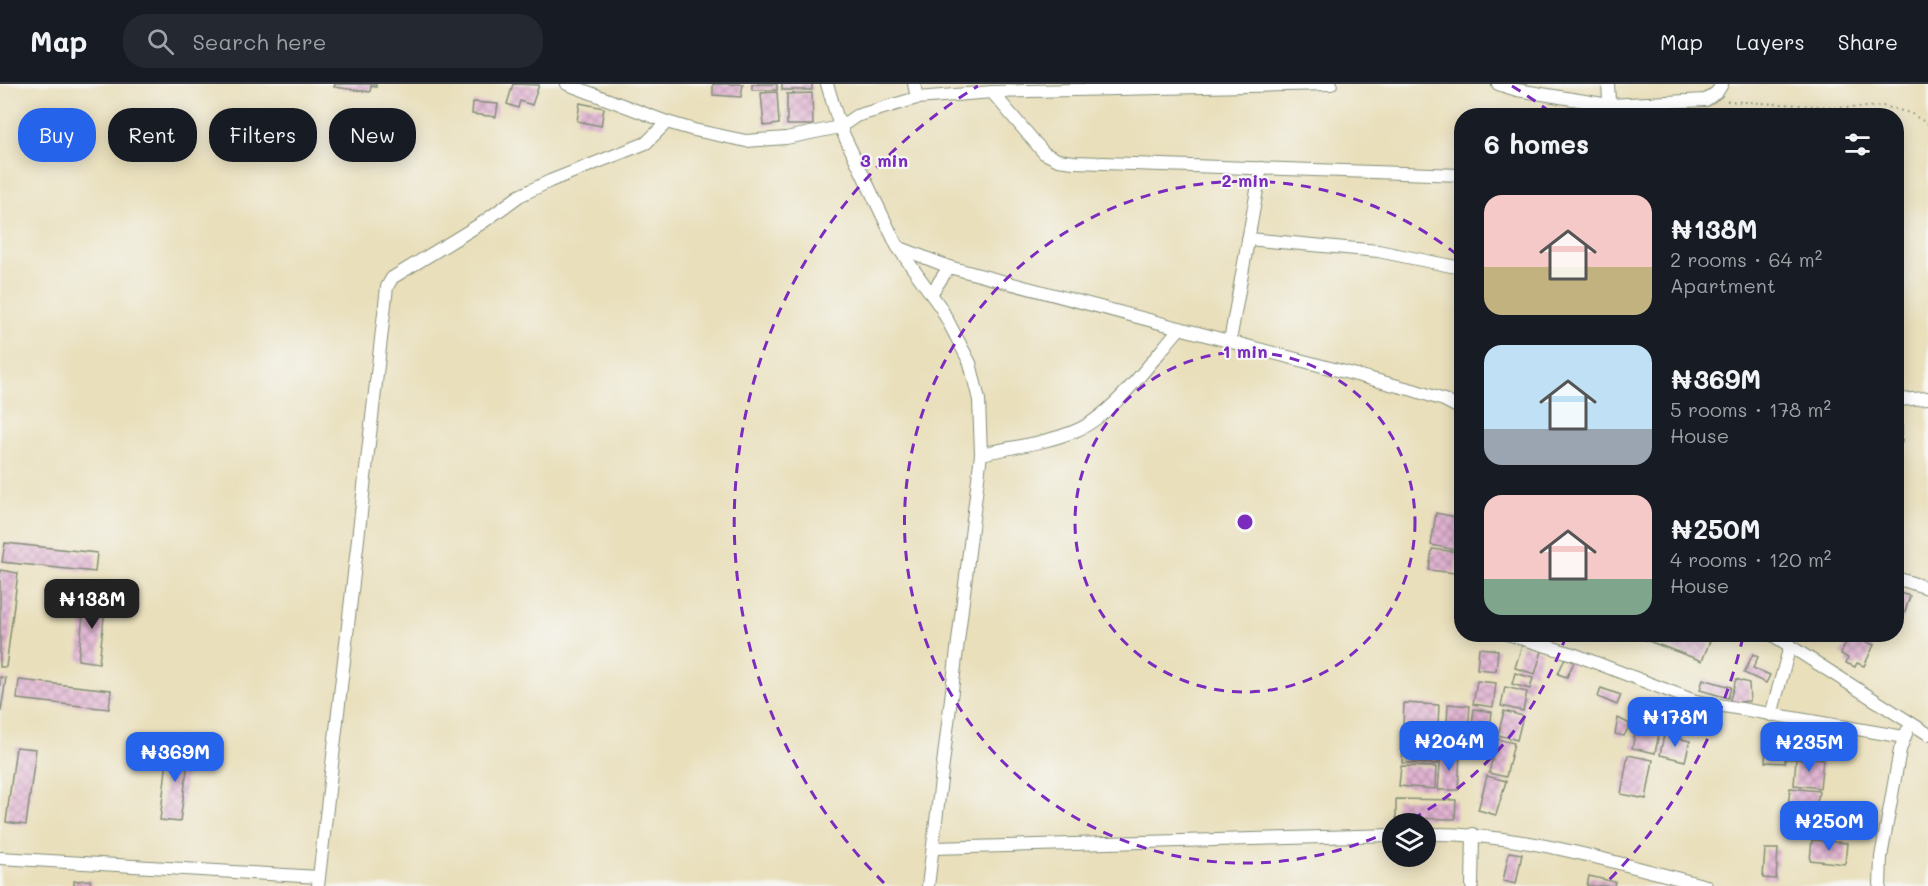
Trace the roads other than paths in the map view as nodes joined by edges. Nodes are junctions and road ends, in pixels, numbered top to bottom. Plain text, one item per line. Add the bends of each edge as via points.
1 (567, 84) edge
2 (827, 84) edge
3 (914, 84) edge
4 (1331, 84) edge
5 (1498, 84) edge
6 (1608, 84) edge
7 (1722, 84) edge
8 (590, 89) edge
9 (974, 89) edge
10 (992, 92) junction
11 (917, 98) junction
12 (1601, 108) edge
13 (1610, 108) edge
14 (1629, 108) edge
15 (667, 122) junction
16 (840, 127) junction
17 (1261, 168) junction
18 (1454, 175) edge
19 (1248, 239) junction
20 (897, 246) junction
21 (950, 267) junction
22 (1454, 267) edge
23 (931, 294) junction
24 (1180, 328) junction
25 (1230, 341) junction
26 (1928, 398) edge
27 (1904, 400) edge
28 (1454, 405) edge
29 (981, 454) junction
30 (1904, 580) edge
31 (1928, 588) edge
32 (1534, 642) edge
33 (1784, 642) edge
34 (1790, 646) junction
35 (1771, 715) junction
36 (1911, 723) junction
37 (1928, 734) edge
38 (1904, 737) junction
39 (1436, 834) edge
40 (1473, 834) junction
41 (1382, 835) edge
42 (933, 848) junction
43 (0, 858) edge
44 (318, 882) edge
45 (928, 886) edge
46 (1472, 886) edge
47 (1706, 886) edge
48 (1880, 886) edge

1 - 8 street
2 - 16 street
3 - 11 street
4 - 10 street
5 - 12 street
6 - 13 street
7 - 14 street via 1706,100
8 - 15 street
9 - 10 street
9 - 11 street
10 - 17 street via 1044,153 1058,160
11 - 16 street via 856,116
15 - 16 street via 746,141
15 - 44 street via 646,143 519,196 392,278 387,287
16 - 20 street
17 - 18 street
17 - 19 street
19 - 22 street via 1378,251
19 - 25 street
20 - 21 street
20 - 23 street
21 - 23 street
21 - 24 street
23 - 29 street via 970,363 979,400
24 - 25 street
24 - 29 street via 1099,417 1056,437
25 - 28 street via 1413,390
26 - 27 street
29 - 42 street
30 - 31 street
32 - 35 street via 1695,701
33 - 34 street
34 - 35 street
34 - 36 street
35 - 38 street
36 - 37 street
36 - 38 street
38 - 48 street via 1881,857
39 - 40 street
40 - 46 street
40 - 47 street via 1580,852
41 - 42 street
42 - 45 street
43 - 44 street

